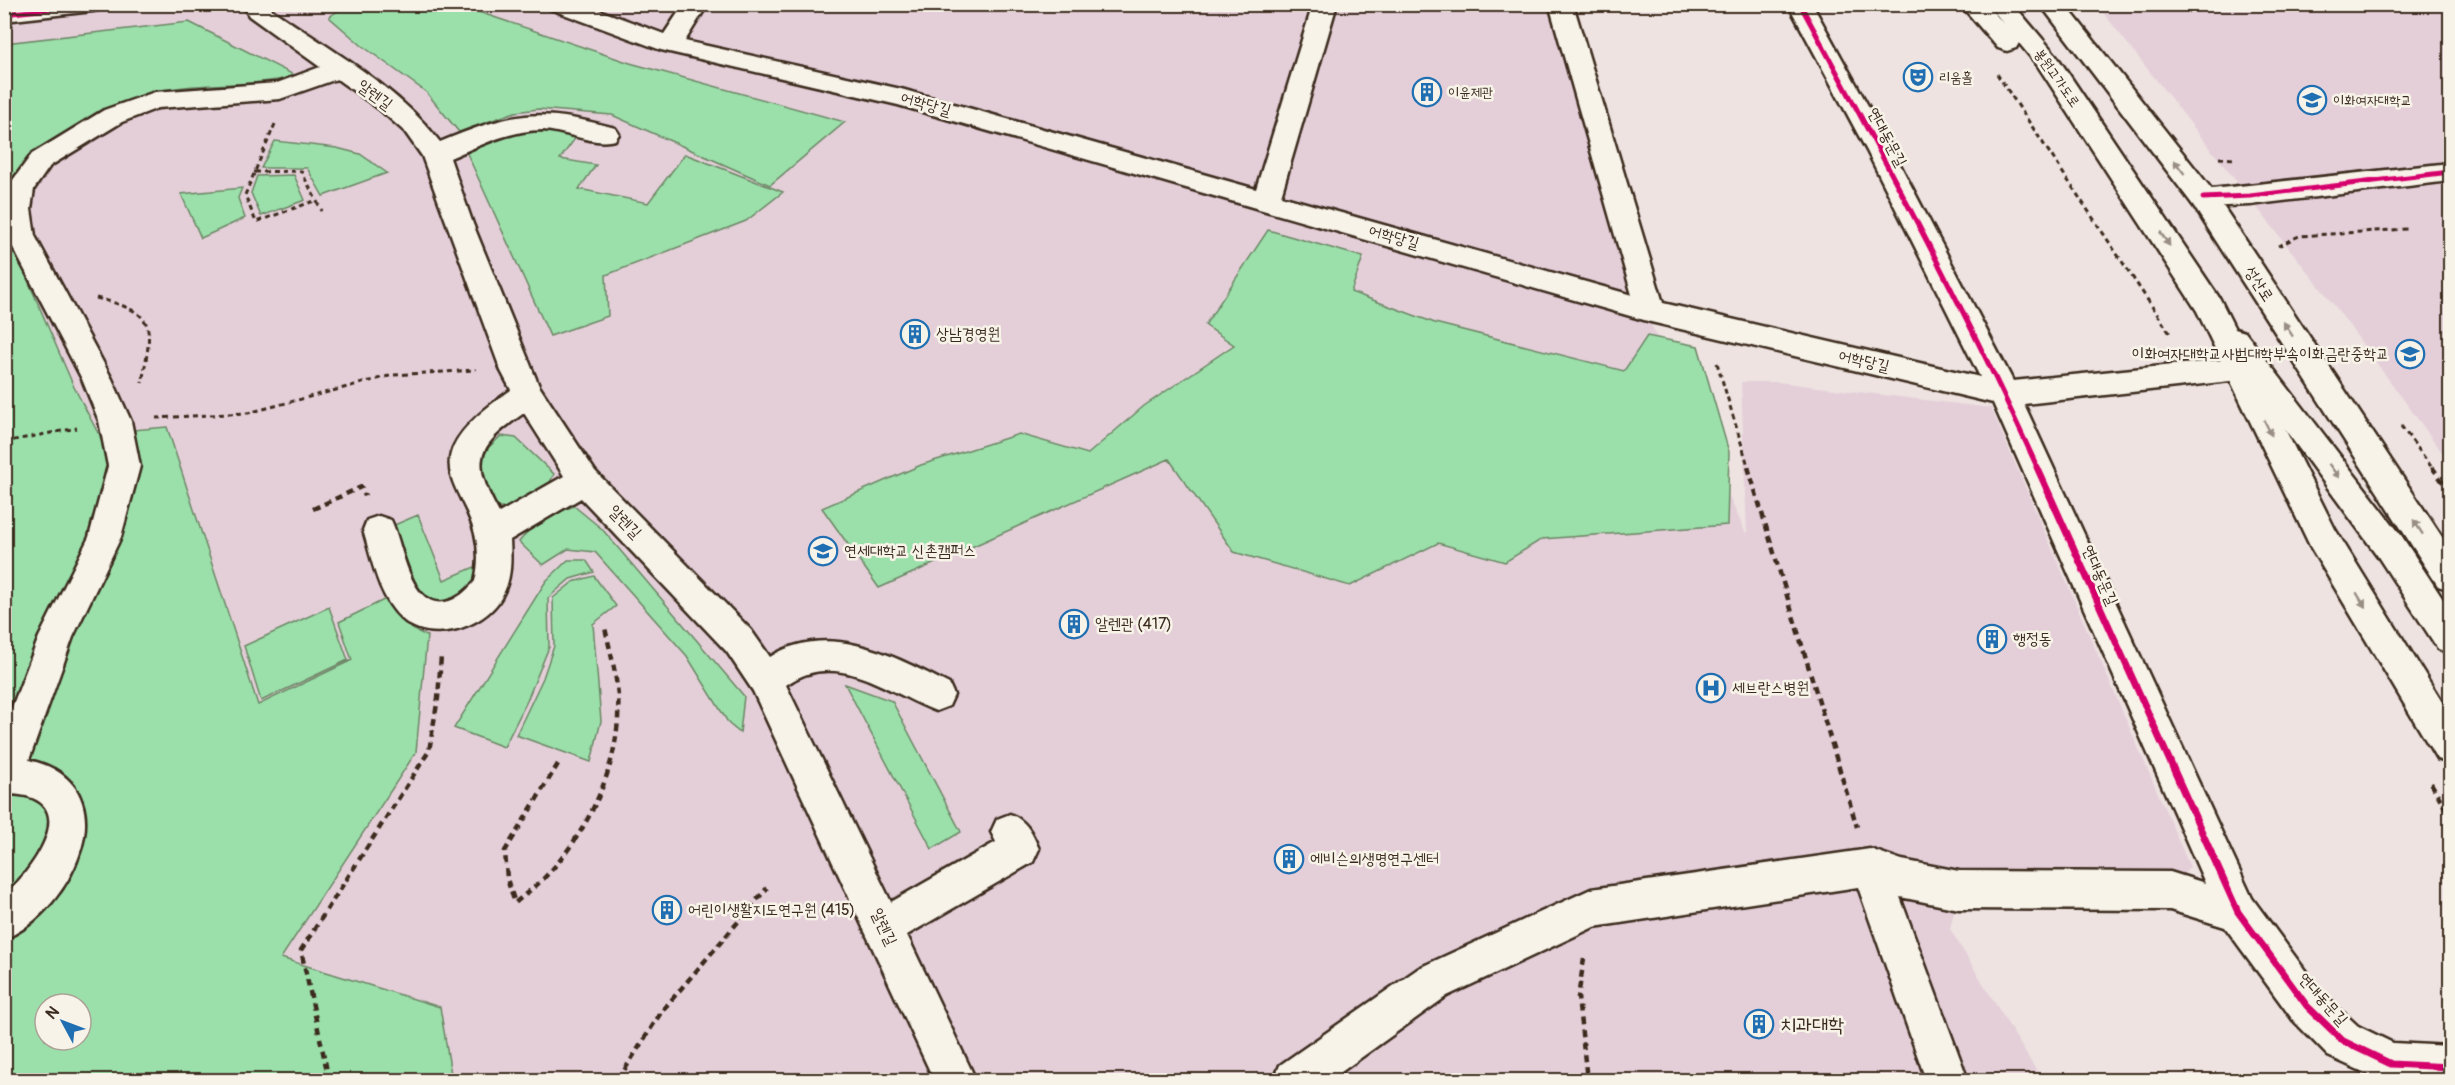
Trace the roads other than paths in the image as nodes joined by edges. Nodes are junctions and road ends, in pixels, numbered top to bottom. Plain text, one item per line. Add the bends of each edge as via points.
1 (93, 4) edge
2 (261, 4) edge
3 (559, 4) edge
4 (696, 4) edge
5 (1325, 4) edge
6 (1561, 4) edge
7 (1800, 4) edge
8 (1972, 4) edge
9 (2000, 4) edge
10 (2052, 4) edge
11 (4, 14) edge
12 (670, 45) junction
13 (338, 69) junction
14 (606, 134) dead end
15 (1880, 151) junction
16 (435, 154) junction
17 (2109, 156) junction
18 (1911, 162) dead end
19 (2451, 172) edge
20 (2203, 198) junction
21 (1266, 201) junction
22 (2210, 307) junction
23 (1651, 311) junction
24 (2240, 370) junction
25 (528, 394) junction
26 (2004, 394) junction
27 (585, 480) junction
28 (379, 530) dead end
29 (493, 533) junction
30 (2451, 576) edge
31 (2451, 638) edge
32 (766, 680) junction
33 (936, 695) dead end
34 (2451, 747) edge
35 (5, 776) edge
36 (1010, 832) dead end
37 (1870, 867) junction
38 (2238, 912) junction
39 (4, 920) edge
40 (884, 927) junction
41 (2451, 1067) edge
42 (955, 1080) edge
43 (1295, 1080) edge
44 (1947, 1080) edge

1 - 11 main road
2 - 13 main road, 알렌길 via 258,11
3 - 12 main road, 어학당길
4 - 12 main road
5 - 21 main road
6 - 23 main road
7 - 15 main road, 연대동문길
8 - 17 main road
9 - 17 main road, 봉원고가도로 via 2048,61
20 -> 10 main road, 성산로
12 - 21 main road, 어학당길 via 901,97
13 - 16 main road, 알렌길 via 388,103 414,126
13 - 35 main road via 280,91 155,100 80,134 41,160 21,188 17,209 21,236 98,379 126,420 124,466 105,537 56,638
14 - 16 main road via 534,122 509,126
15 - 18 main road
15 - 26 main road, 연대동문길
16 - 25 main road, 알렌길
17 -> 22 main road
19 - 20 main road
30 -> 20 main road, 성산로
21 - 23 main road, 어학당길
22 - 24 main road
22 -> 31 main road via 2389,544
23 - 26 main road, 어학당길
24 - 26 main road, 어학당길
24 -> 34 main road via 2323,538
25 - 27 main road, 알렌길
25 - 29 main road via 490,420 470,440 463,454 470,493
26 - 38 main road, 연대동문길
27 - 29 main road
27 - 32 main road, 알렌길 via 739,641
28 - 29 main road via 402,596 416,612 432,618 458,614 488,589 493,575
32 - 33 main road via 800,659 837,654 878,666
32 - 40 main road, 알렌길
35 - 39 main road via 33,778 54,789 66,808 68,833 58,861 38,891
36 - 40 main road via 1020,849
37 - 38 main road via 1902,879 1959,890 2170,891
37 - 43 main road via 1591,908 1433,982
37 - 44 main road
38 - 41 main road, 연대동문길 via 2307,1006 2343,1041 2391,1064
40 - 42 main road, 알렌길

